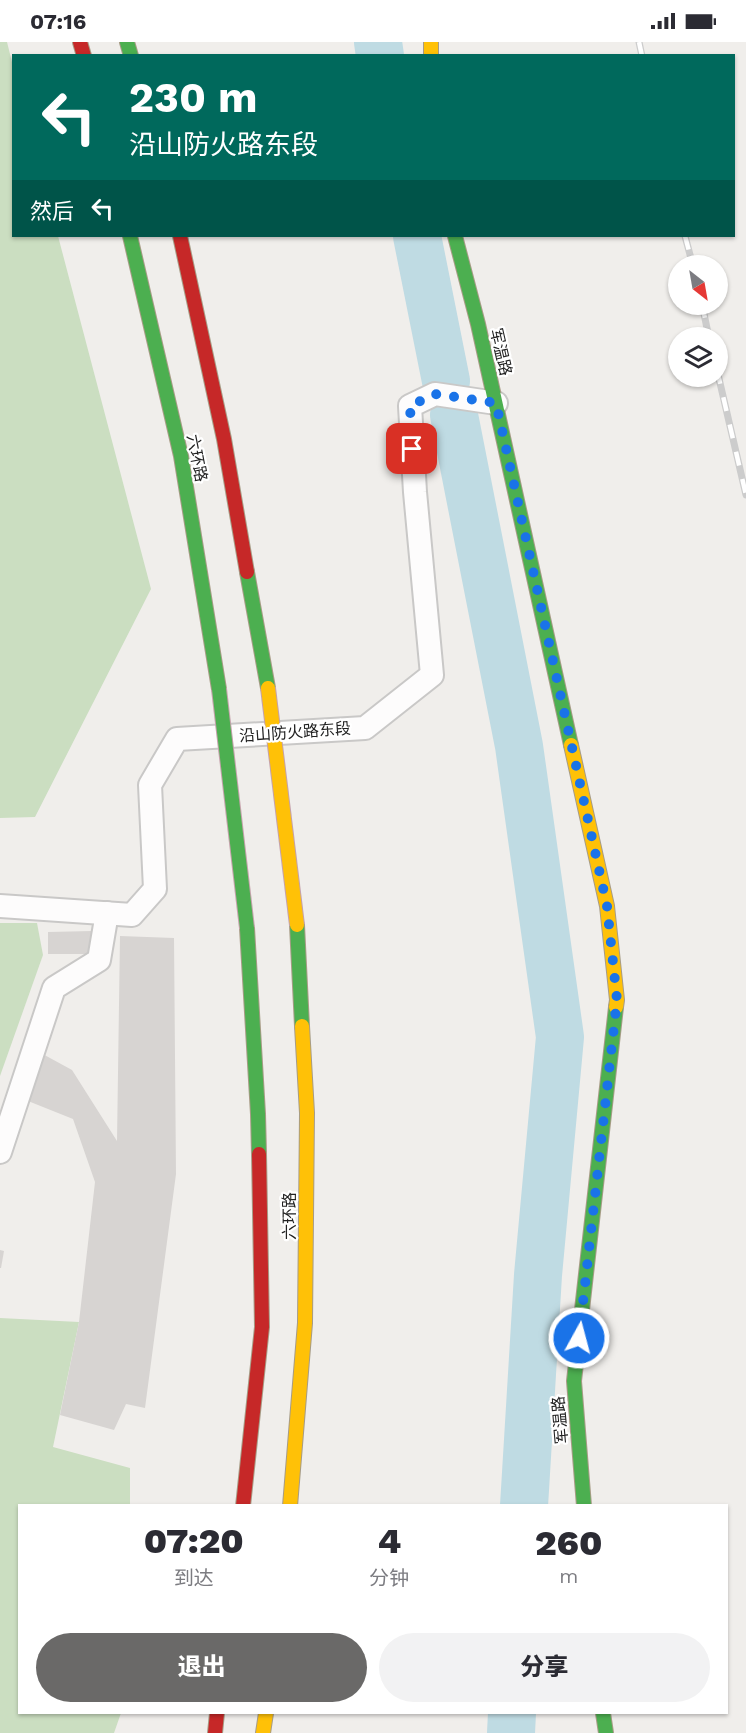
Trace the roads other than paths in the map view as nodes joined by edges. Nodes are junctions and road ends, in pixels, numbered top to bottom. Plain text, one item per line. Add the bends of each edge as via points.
1 (130, 237) edge
2 (180, 237) edge
3 (455, 237) edge
4 (496, 403) junction
5 (0, 906) edge
6 (107, 913) junction
7 (0, 1152) edge
8 (243, 1504) edge
9 (290, 1504) edge
10 (584, 1504) edge
11 (218, 1714) edge
12 (266, 1714) edge
13 (603, 1714) edge
14 (215, 1733) edge
15 (263, 1733) edge
16 (606, 1733) edge

1 - 8 main road, 六环路, bridge via 181,456 219,689 247,928 258,1114 262,1327
2 - 9 main road, 六环路, bridge via 224,439 268,688 297,925 307,1113 305,1323
3 - 4 main road, 军温路
4 - 6 street, 沿山防火路东段 via 435,394 410,406 432,675 365,728 177,739 150,785 155,889 132,915
4 - 10 main road, 军温路 via 607,906 617,1000 574,1381
5 - 6 street, 沿山防火路东段
6 - 7 street via 99,960 54,988
11 - 14 main road
12 - 15 main road
13 - 16 main road

